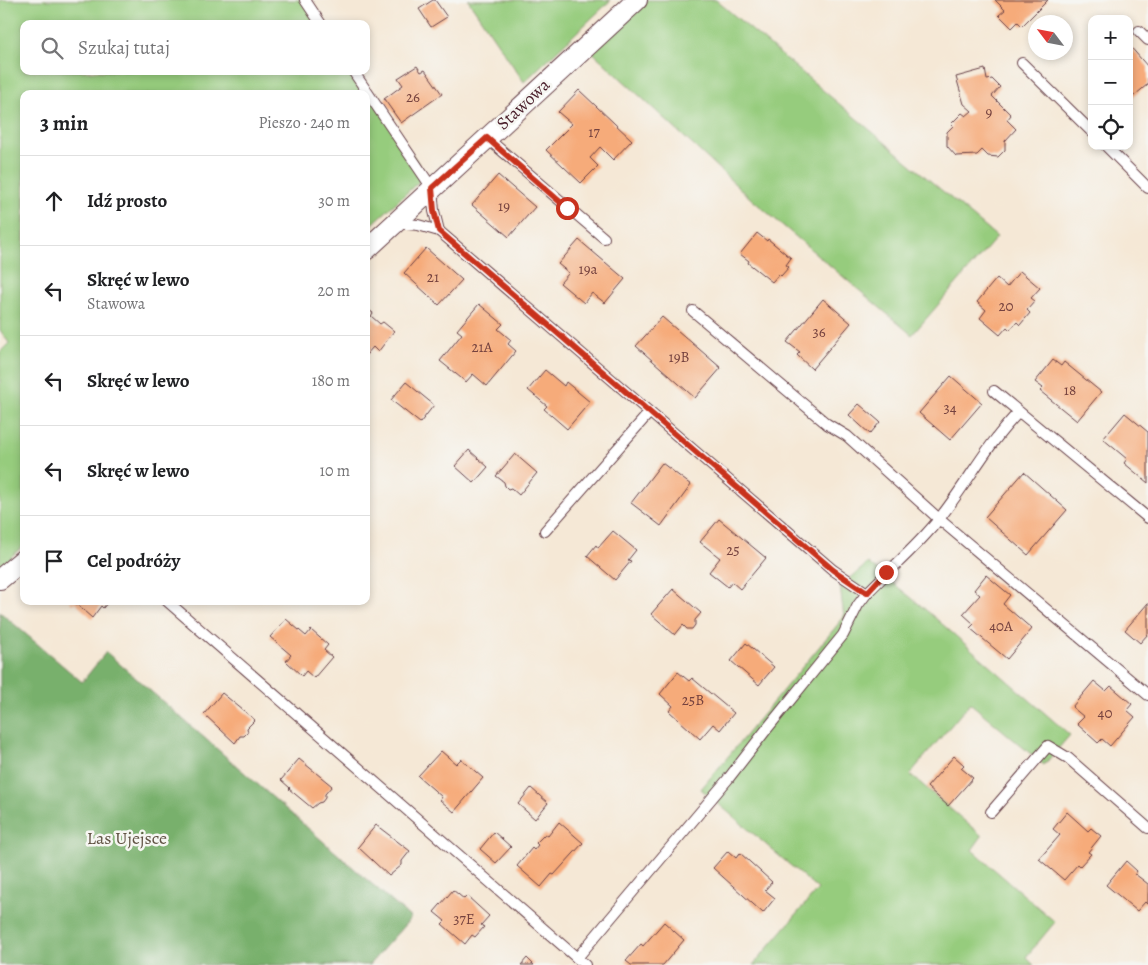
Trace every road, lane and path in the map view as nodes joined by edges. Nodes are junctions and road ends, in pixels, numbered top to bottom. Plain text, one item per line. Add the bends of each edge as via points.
1 (305, 0) edge
2 (637, 0) edge
3 (318, 20) edge
4 (1139, 31) dead end
5 (1148, 40) edge
6 (1022, 63) dead end
7 (356, 75) edge
8 (366, 90) edge
9 (370, 96) edge
10 (1088, 128) edge
11 (487, 138) junction
12 (1110, 150) edge
13 (432, 188) junction
14 (1148, 188) edge
15 (396, 223) junction
16 (439, 231) junction
17 (604, 238) dead end
18 (370, 246) edge
19 (693, 311) dead end
20 (994, 391) dead end
21 (1019, 412) junction
22 (649, 413) junction
23 (1148, 518) edge
24 (939, 519) junction
25 (545, 532) dead end
26 (20, 562) edge
27 (0, 579) edge
28 (867, 593) junction
29 (171, 605) edge
30 (1148, 695) edge
31 (991, 812) dead end
32 (1148, 828) edge
33 (577, 958) junction
34 (585, 965) edge

1 - 3 lane
2 - 11 street, Stawowa
4 - 5 lane
6 - 10 lane
7 - 8 lane
9 - 13 lane
11 - 13 street, Stawowa
11 - 17 lane
12 - 14 lane
13 - 15 street, Stawowa
13 - 16 lane
15 - 16 lane
15 - 18 street, Stawowa
16 - 22 lane
19 - 24 lane via 820,418 846,436
20 - 21 lane
21 - 23 lane
21 - 24 lane
22 - 25 lane
22 - 28 lane via 833,570
24 - 28 lane
24 - 30 lane
26 - 27 street
28 - 33 lane via 843,635 728,779
29 - 33 lane
31 - 32 lane via 1048,746 1068,758
33 - 34 lane

